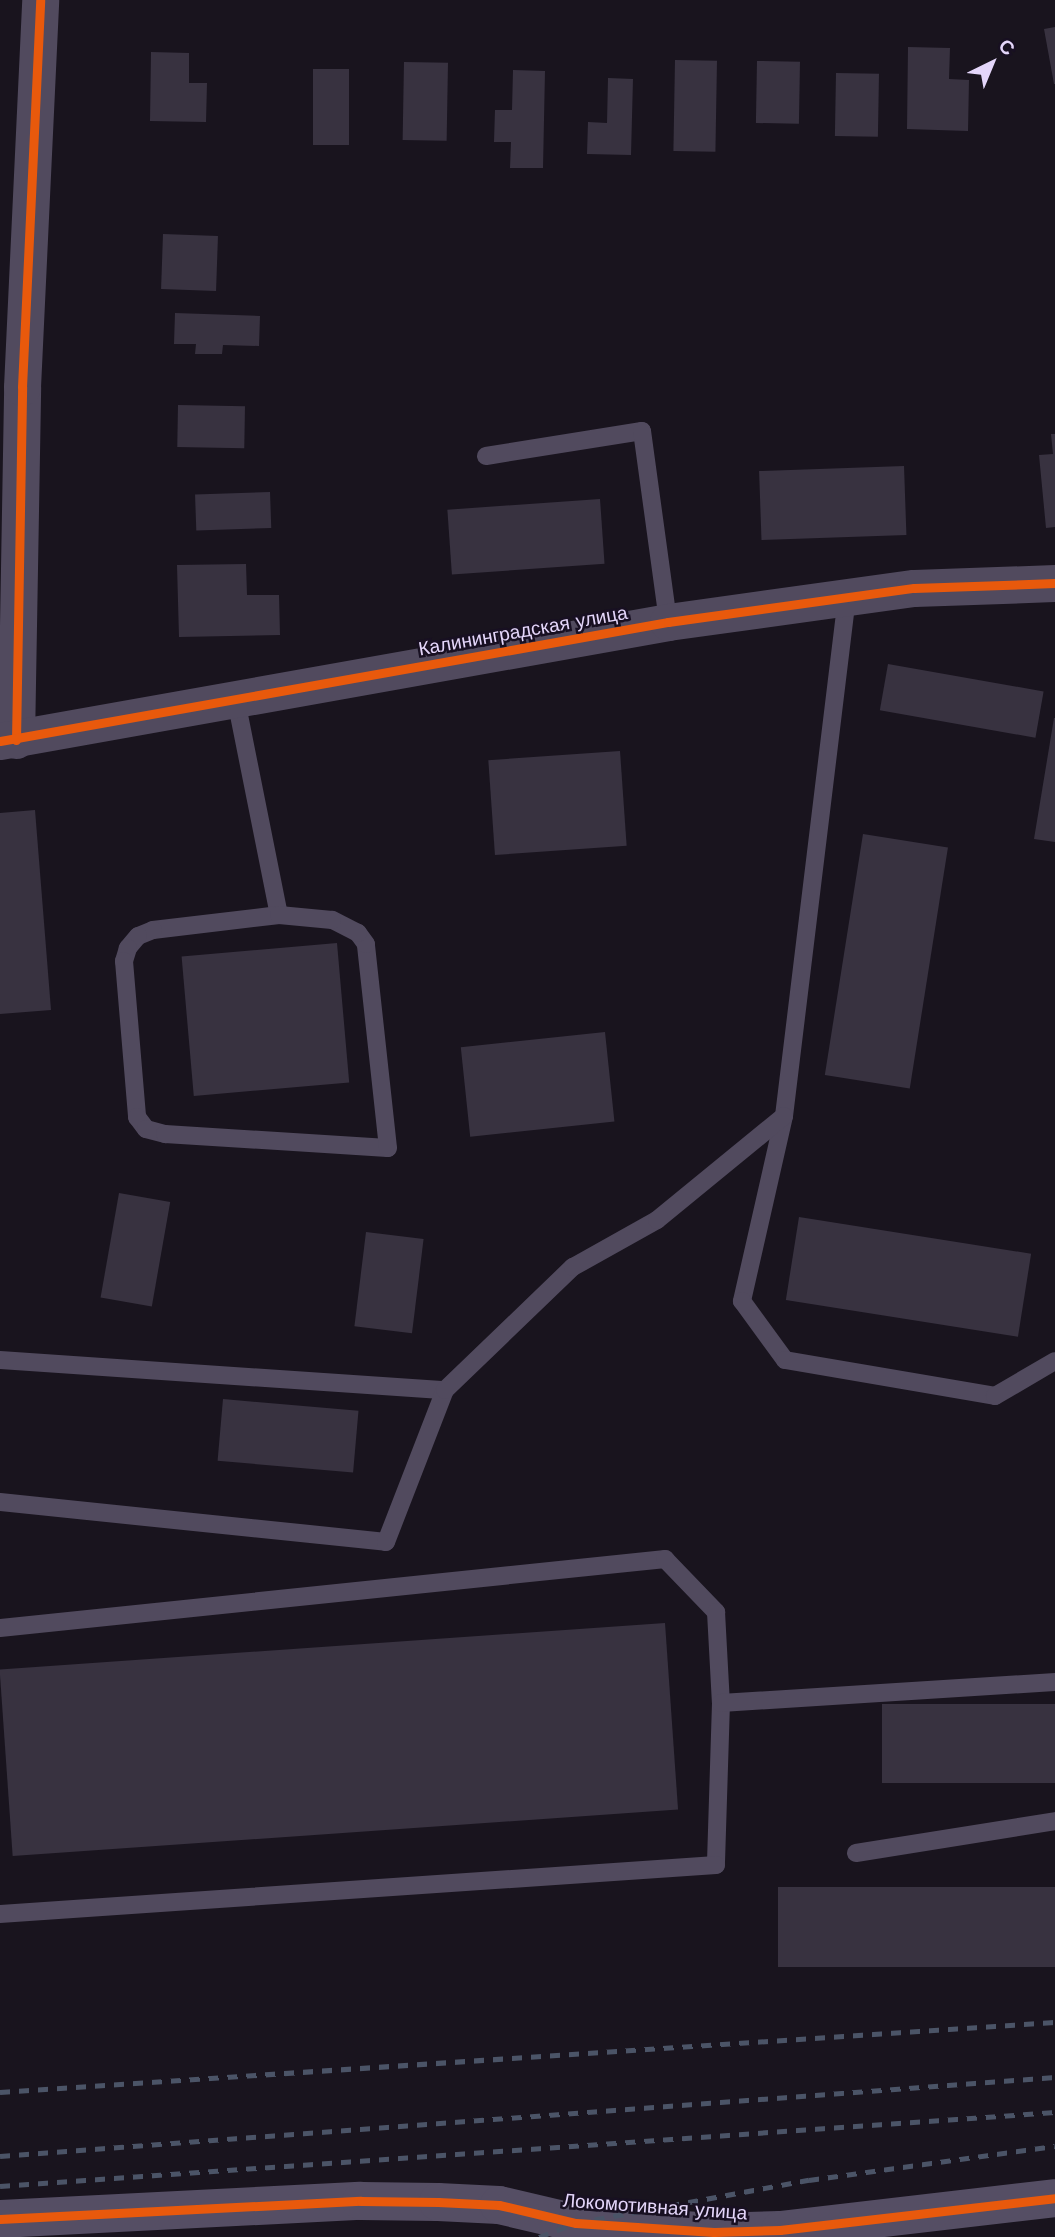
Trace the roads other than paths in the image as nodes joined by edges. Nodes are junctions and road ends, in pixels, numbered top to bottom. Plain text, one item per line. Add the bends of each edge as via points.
1 (40, 0) edge
2 (486, 456) dead end
3 (1055, 583) edge
4 (847, 597) junction
5 (668, 622) junction
6 (236, 700) junction
7 (8, 740) edge
8 (279, 915) junction
9 (784, 1116) junction
10 (0, 1360) edge
11 (1055, 1361) edge
12 (445, 1390) junction
13 (0, 1502) edge
14 (0, 1628) edge
15 (1055, 1682) edge
16 (721, 1703) junction
17 (1055, 1821) edge
18 (856, 1853) dead end
19 (0, 1914) edge
20 (1055, 2199) edge
21 (0, 2219) edge
22 (713, 2235) edge

1 - 7 street
2 - 5 lane via 642,431
3 - 4 street, Калининградская улица via 914,588
4 - 5 street, Калининградская улица
4 - 9 lane
5 - 6 street, Калининградская улица
6 - 7 street, Калининградская улица
6 - 8 lane
8 - 8 lane via 153,930 138,936 128,948 124,961 137,1117 146,1129 165,1134 388,1148 366,944 358,933 332,920
9 - 11 lane via 742,1301 785,1360 995,1396
9 - 12 lane via 657,1220 573,1268
10 - 12 lane
12 - 13 lane via 386,1542
14 - 16 lane via 665,1559 716,1612
15 - 16 lane
16 - 19 lane via 716,1865
17 - 18 lane
20 - 22 street, Локомотивная улица
21 - 22 street, Локомотивная улица via 361,2201 438,2202 499,2205 576,2223

